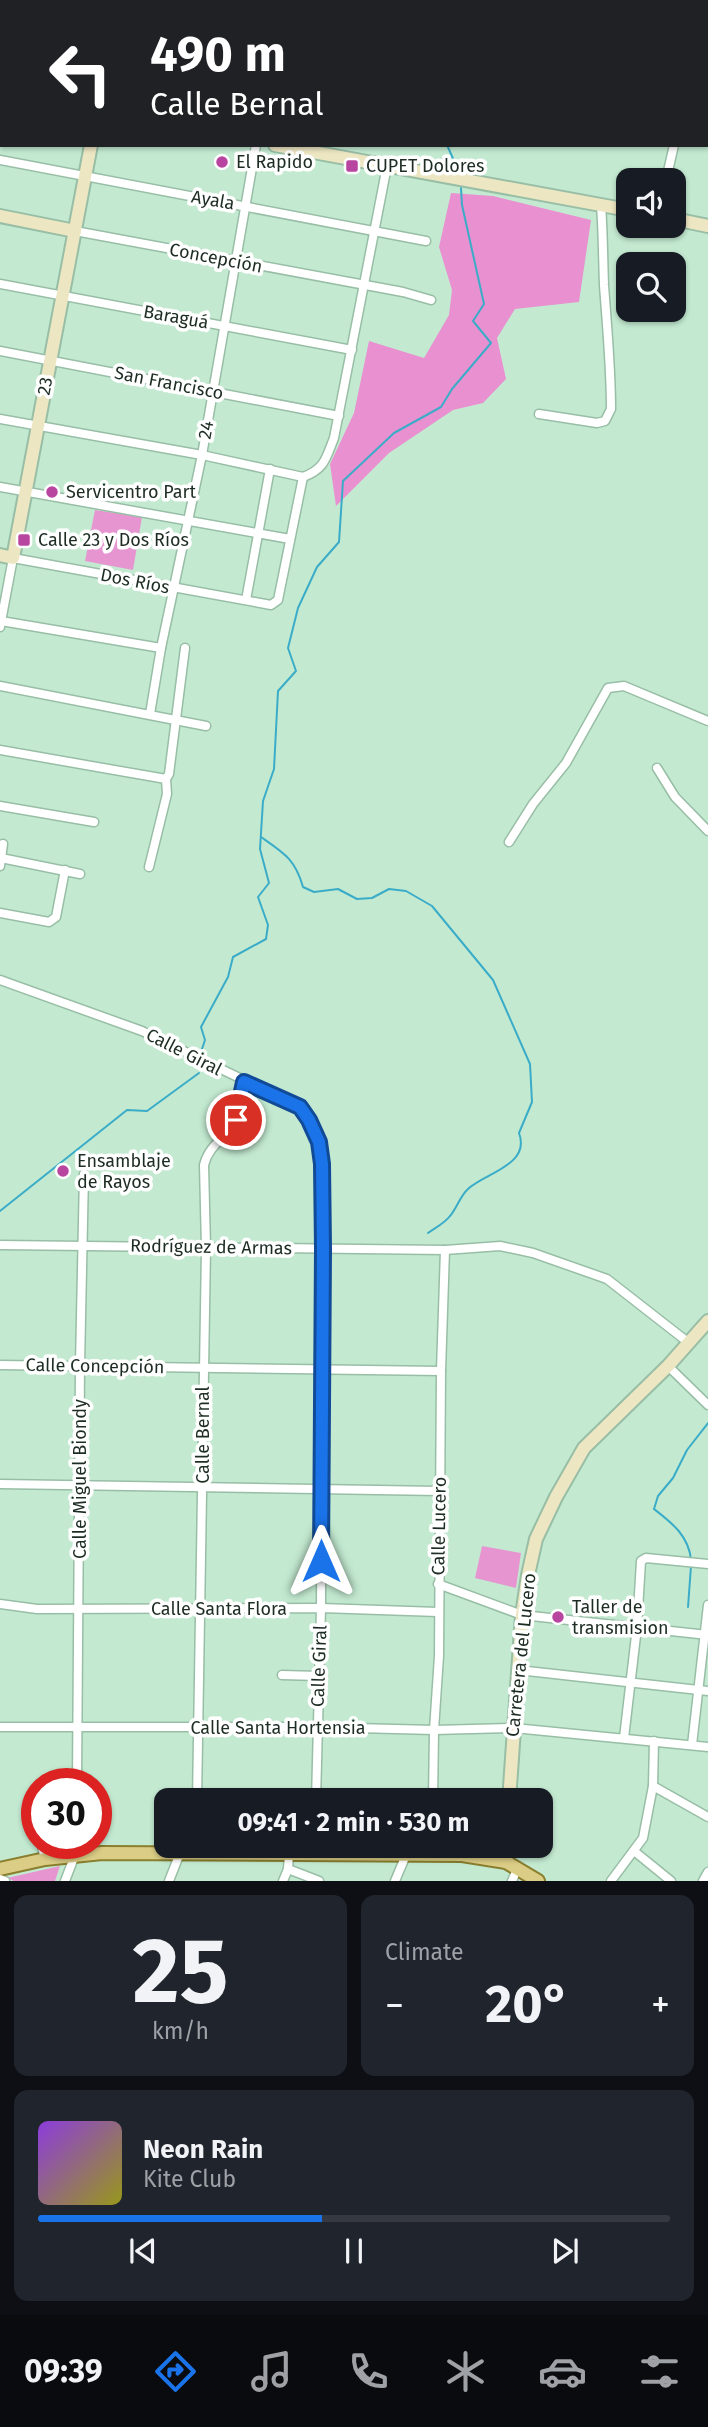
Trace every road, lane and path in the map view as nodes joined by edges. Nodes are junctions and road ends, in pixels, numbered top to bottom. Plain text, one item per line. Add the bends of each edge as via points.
1 (91, 147) edge
2 (256, 147) edge
3 (286, 147) edge
4 (674, 147) edge
5 (0, 160) edge
6 (387, 166) junction
7 (669, 168) edge
8 (85, 176) junction
9 (601, 205) junction
10 (246, 206) junction
11 (616, 208) edge
12 (0, 216) edge
13 (686, 221) edge
14 (708, 226) edge
15 (75, 231) junction
16 (374, 232) junction
17 (426, 241) dead end
18 (236, 261) junction
19 (0, 284) edge
20 (364, 285) junction
21 (61, 296) junction
22 (431, 300) dead end
23 (224, 326) junction
24 (352, 350) junction
25 (0, 351) edge
26 (50, 360) junction
27 (213, 392) junction
28 (539, 414) dead end
29 (339, 416) junction
30 (0, 419) edge
31 (37, 426) junction
32 (202, 455) junction
33 (270, 470) junction
34 (303, 477) junction
35 (0, 486) edge
36 (25, 492) junction
37 (188, 520) junction
38 (258, 534) junction
39 (290, 539) junction
40 (6, 557) edge
41 (174, 588) junction
42 (246, 600) junction
43 (1, 624) edge
44 (161, 648) junction
45 (185, 648) dead end
46 (0, 686) edge
47 (150, 714) junction
48 (175, 721) junction
49 (708, 721) edge
50 (206, 726) dead end
51 (0, 751) edge
52 (657, 768) dead end
53 (163, 779) junction
54 (0, 806) edge
55 (94, 821) dead end
56 (708, 831) edge
57 (509, 842) dead end
58 (3, 844) dead end
59 (1, 862) edge
60 (149, 867) dead end
61 (65, 870) junction
62 (80, 874) dead end
63 (0, 913) edge
64 (0, 979) edge
65 (244, 1082) junction
66 (84, 1174) dead end
67 (0, 1245) edge
68 (84, 1246) junction
69 (206, 1248) junction
70 (323, 1249) junction
71 (445, 1250) junction
72 (708, 1321) edge
73 (689, 1343) junction
74 (0, 1364) edge
75 (80, 1365) junction
76 (668, 1366) junction
77 (204, 1368) junction
78 (321, 1368) junction
79 (441, 1371) junction
80 (708, 1405) edge
81 (0, 1484) edge
82 (79, 1485) junction
83 (203, 1487) junction
84 (320, 1489) junction
85 (439, 1491) junction
86 (708, 1564) edge
87 (438, 1584) junction
88 (0, 1604) edge
89 (708, 1605) edge
90 (200, 1608) junction
91 (321, 1608) junction
92 (80, 1609) junction
93 (438, 1612) junction
94 (522, 1615) junction
95 (637, 1627) junction
96 (707, 1635) edge
97 (518, 1670) junction
98 (282, 1675) dead end
99 (319, 1676) junction
100 (631, 1682) junction
101 (698, 1690) junction
102 (708, 1691) edge
103 (0, 1727) edge
104 (317, 1727) junction
105 (78, 1728) junction
106 (200, 1728) junction
107 (514, 1728) junction
108 (434, 1730) junction
109 (624, 1738) junction
110 (654, 1741) junction
111 (692, 1745) junction
112 (708, 1747) edge
113 (77, 1768) edge
114 (653, 1786) junction
115 (198, 1788) edge
116 (316, 1788) edge
117 (433, 1788) edge
118 (510, 1788) edge
119 (708, 1817) edge
120 (112, 1850) edge
121 (634, 1851) junction
122 (154, 1852) edge
123 (178, 1858) edge
124 (289, 1858) edge
125 (405, 1858) edge
126 (477, 1858) edge
127 (510, 1858) edge
128 (41, 1859) edge
129 (73, 1859) edge
130 (512, 1865) junction
131 (0, 1869) edge
132 (288, 1869) junction
133 (708, 1872) edge
134 (0, 1879) edge
135 (5, 1881) edge
136 (65, 1881) edge
137 (169, 1881) edge
138 (284, 1881) edge
139 (319, 1881) edge
140 (396, 1881) edge
141 (512, 1881) edge
142 (538, 1881) edge
143 (611, 1881) edge
144 (671, 1881) edge
145 (703, 1881) edge

1 - 8 main road, 23
2 - 10 street, 24
3 - 6 main road
4 - 7 street
5 - 8 street, Ayala
6 - 9 main road
6 - 16 street
8 - 10 street, Ayala
8 - 15 main road, 23
9 - 11 main road
9 - 28 street via 611,409 605,421 597,423
10 - 16 street, Ayala
10 - 18 street, 24
12 - 15 main road, Concepción
13 - 14 main road
15 - 18 street, Concepción
15 - 21 main road, 23
16 - 17 street, Ayala
16 - 20 street
18 - 20 street, Concepción
18 - 23 street, 24
19 - 21 street, Baraguá
20 - 22 street, Concepción
20 - 24 street
21 - 23 street, Baraguá
21 - 26 main road, 23
23 - 24 street, Baraguá
23 - 27 street, 24
24 - 29 street
25 - 26 street, San Francisco
26 - 27 street, San Francisco
26 - 31 main road, 23
27 - 29 street, San Francisco
27 - 32 street, 24
29 - 34 street via 324,464
30 - 31 street
31 - 32 street
31 - 36 main road, 23
32 - 33 street
32 - 37 street, 24
33 - 34 street
33 - 38 street
34 - 39 street
35 - 36 street
36 - 37 street
36 - 40 main road, 23
37 - 38 street
37 - 41 street, 24
38 - 39 street
38 - 42 street
39 - 42 street, Dos Ríos via 278,600 271,605
40 - 41 street, Dos Ríos
40 - 43 street, 23
41 - 42 street, Dos Ríos
41 - 44 street, 24
43 - 44 street
44 - 47 street, 24
45 - 48 street
46 - 47 street
47 - 48 street
48 - 50 street
48 - 53 street via 169,774
49 - 57 street via 624,686 608,688 566,763
51 - 53 street
52 - 56 street via 675,797
53 - 60 street via 167,794
54 - 55 street
58 - 59 street
59 - 61 street
61 - 62 street
61 - 63 street via 56,916 49,922
64 - 65 street, Calle Giral via 142,1031
65 - 69 street, Calle Bernal via 236,1120 206,1154
65 - 70 street, Calle Giral via 300,1107 309,1120 322,1164
66 - 68 street, Calle Miguel Biondy
67 - 68 street, Rodríguez de Armas
68 - 69 street, Rodríguez de Armas
68 - 75 street, Calle Miguel Biondy
69 - 70 street, Rodríguez de Armas
69 - 77 street, Calle Bernal
70 - 71 street, Rodríguez de Armas
70 - 78 street, Calle Giral
71 - 73 street, Rodríguez de Armas via 500,1246 607,1279
71 - 79 street, Calle Lucero
72 - 73 main road, Carretera del Lucero
73 - 76 main road, Carretera del Lucero
74 - 75 street, Calle Concepción
75 - 77 street, Calle Concepción
75 - 82 street, Calle Miguel Biondy
76 - 80 street
76 - 94 main road, Carretera del Lucero via 584,1448 537,1539
77 - 78 street, Calle Concepción
77 - 83 street, Calle Bernal
78 - 79 street, Calle Concepción
78 - 84 street, Calle Giral
79 - 85 street, Calle Lucero
81 - 82 street
82 - 83 street
82 - 92 street, Calle Miguel Biondy
83 - 84 street
83 - 90 street, Calle Bernal
84 - 85 street
84 - 91 street, Calle Giral
85 - 87 street, Calle Lucero
86 - 95 street via 642,1559
87 - 93 street, Calle Lucero
87 - 94 street
88 - 92 street, Calle Santa Flora
89 - 96 street
90 - 91 street, Calle Santa Flora
90 - 92 street, Calle Santa Flora
90 - 106 street, Calle Bernal
91 - 93 street, Calle Santa Flora
91 - 99 street, Calle Giral
92 - 105 street, Calle Miguel Biondy
93 - 108 street, Calle Lucero
94 - 95 street
94 - 97 main road, Carretera del Lucero
95 - 96 street
95 - 100 street
96 - 101 street
97 - 100 street
97 - 107 main road, Carretera del Lucero
98 - 99 street
99 - 104 street, Calle Giral
100 - 101 street
100 - 109 street
101 - 102 street
101 - 111 street
103 - 105 street, Calle Santa Hortensia
104 - 106 street, Calle Santa Hortensia
104 - 108 street, Calle Santa Hortensia
104 - 116 street, Calle Giral
105 - 106 street, Calle Santa Hortensia
105 - 113 street, Calle Miguel Biondy
106 - 115 street, Calle Bernal
107 - 108 street, Calle Santa Hortensia
107 - 109 street, Calle Santa Hortensia
107 - 118 main road, Carretera del Lucero
108 - 117 street, Calle Lucero
109 - 110 street, Calle Santa Hortensia
110 - 111 street, Calle Santa Hortensia
110 - 114 street
111 - 112 street, Calle Santa Hortensia
114 - 119 street
114 - 121 street via 643,1838
120 - 122 main road
121 - 143 street
121 - 144 street
123 - 137 street
124 - 132 street
125 - 140 street
126 - 130 main road
127 - 130 main road
128 - 131 main road
129 - 136 street
130 - 141 street
130 - 142 main road
132 - 138 street
132 - 139 street
133 - 145 street
134 - 135 street

